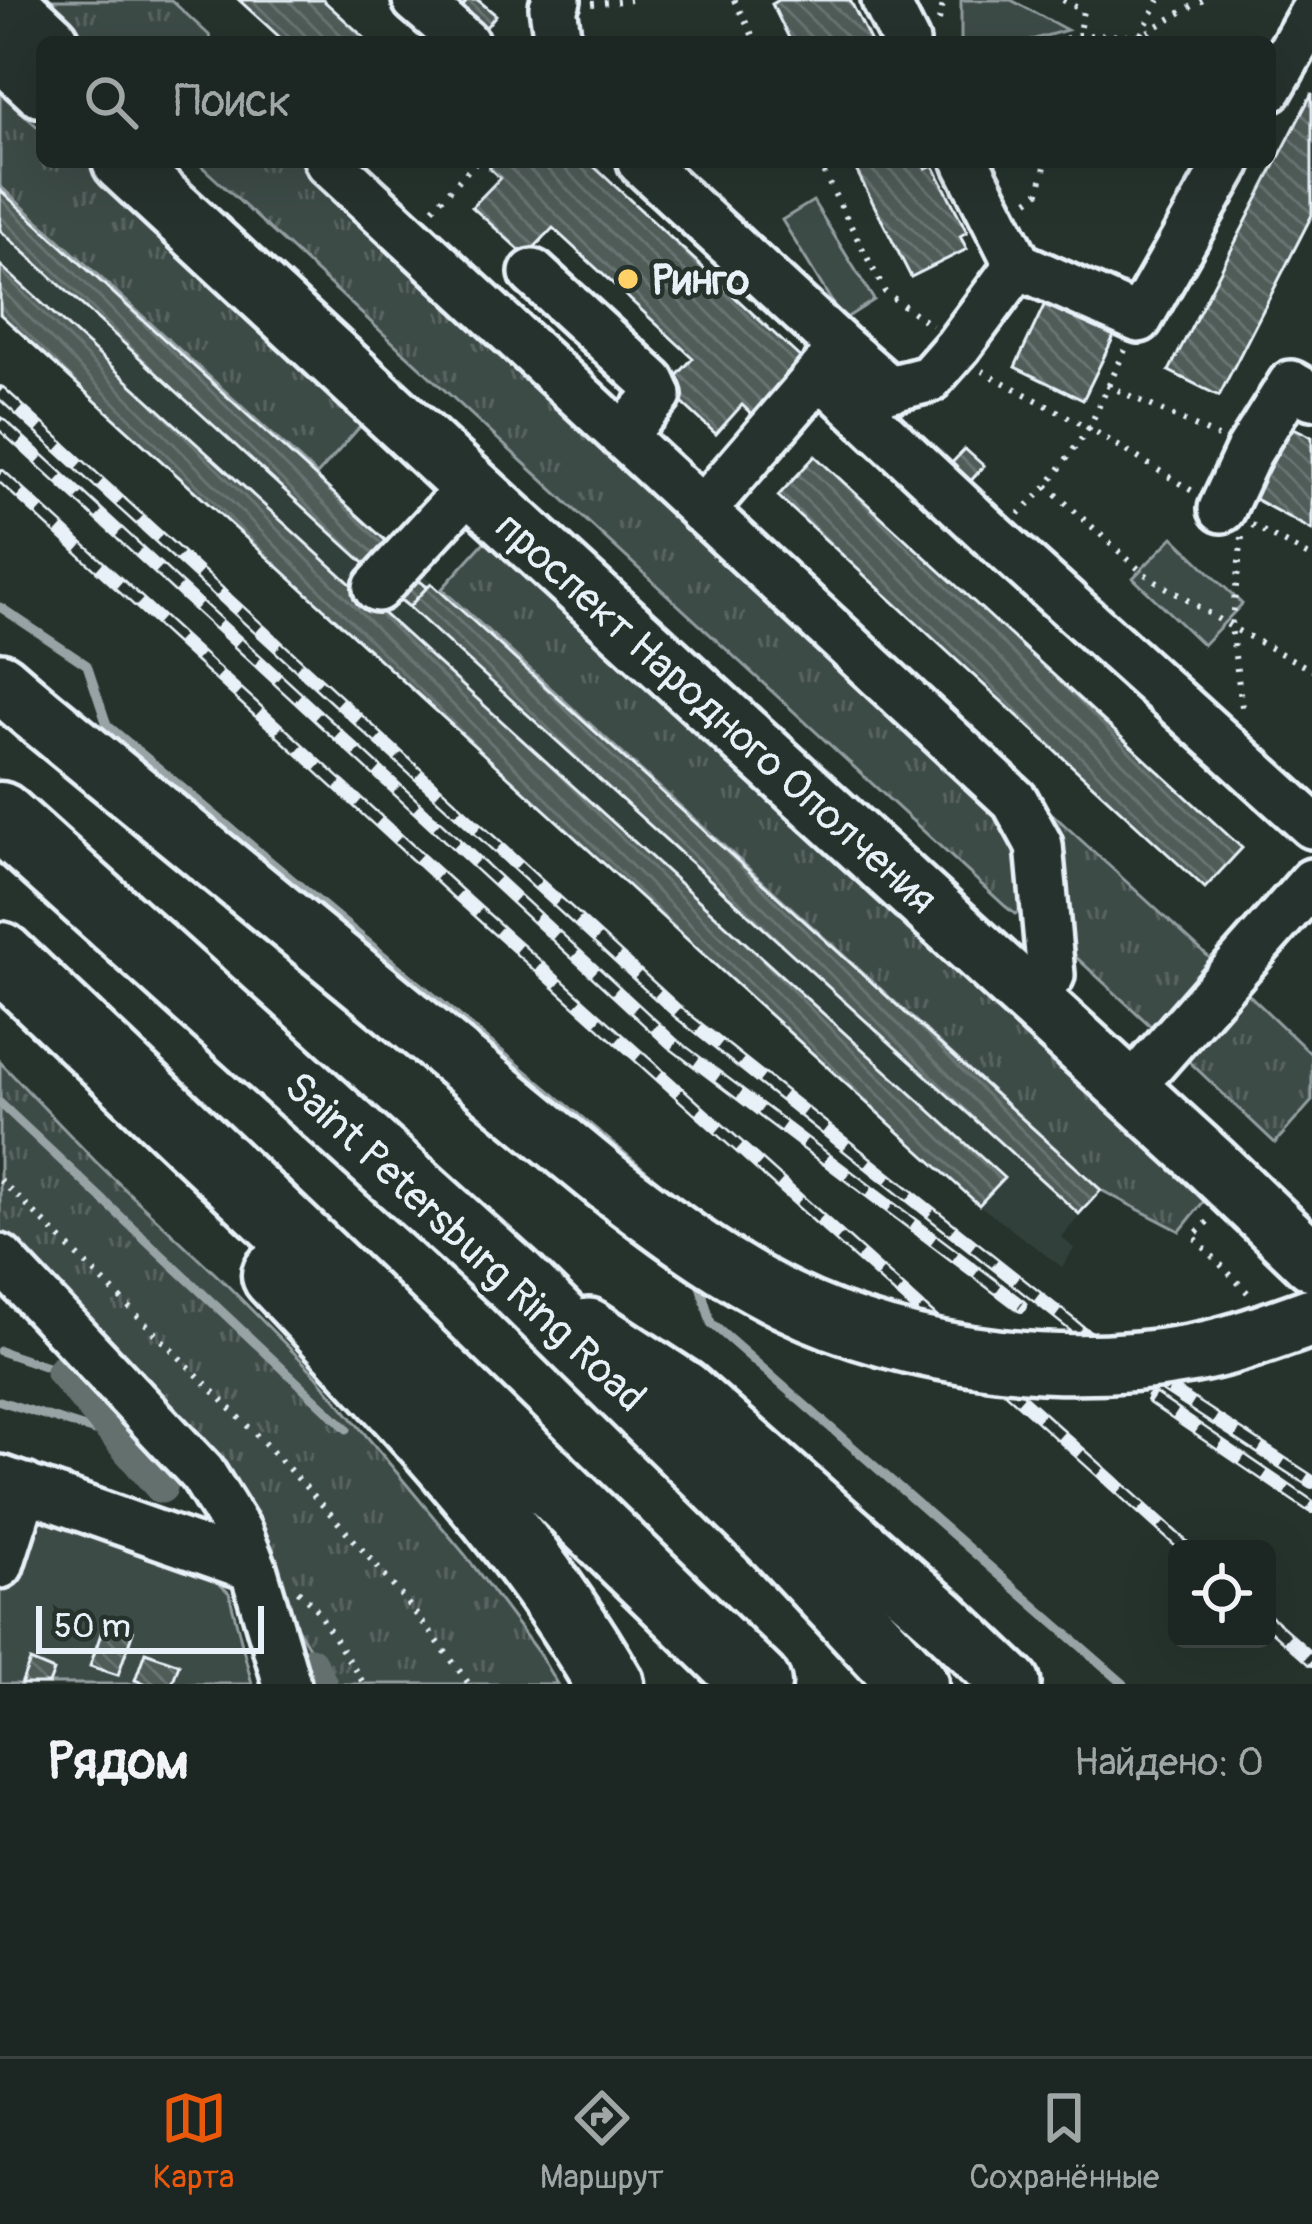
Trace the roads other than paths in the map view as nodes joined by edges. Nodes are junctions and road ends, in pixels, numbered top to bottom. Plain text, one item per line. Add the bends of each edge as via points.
1 (5, 0) edge
2 (416, 0) edge
3 (885, 0) edge
4 (1312, 14) edge
5 (44, 36) edge
6 (457, 36) edge
7 (903, 36) edge
8 (0, 49) edge
9 (1276, 77) edge
10 (36, 82) edge
11 (128, 168) edge
12 (174, 168) edge
13 (334, 168) edge
14 (647, 168) edge
15 (969, 168) edge
16 (1225, 168) edge
17 (1018, 265) junction
18 (533, 273) dead end
19 (831, 361) junction
20 (1312, 396) edge
21 (622, 436) junction
22 (471, 486) junction
23 (1222, 509) road end
24 (702, 512) junction
25 (377, 588) dead end
26 (18, 698) edge
27 (0, 816) edge
28 (1312, 825) edge
29 (1312, 882) edge
30 (8, 964) edge
31 (1051, 975) junction
32 (1151, 1065) junction
33 (1307, 1235) edge
34 (0, 1258) edge
35 (512, 1278) junction
36 (1312, 1317) edge
37 (15, 1490) edge
38 (0, 1565) edge
39 (253, 1568) junction
40 (287, 1684) edge
41 (610, 1684) edge
42 (757, 1684) edge
43 (914, 1684) edge
44 (1011, 1684) edge

1 - 5 main road
2 - 6 street
3 - 7 street
4 - 9 street
8 - 10 main road
11 - 22 main road, проспект Народного Ополчения
12 - 31 main road, проспект Народного Ополчения
13 - 21 street
14 - 19 street
15 - 17 street
16 - 17 street via 1139,320
17 - 19 street via 928,379 889,389
18 - 21 street via 652,382 658,395
19 - 24 street
19 - 28 street via 983,527
20 - 23 street via 1291,384
21 - 24 street
22 - 25 street
22 - 33 main road, проспект Народного Ополчения
24 - 31 street via 1016,801 1039,845
26 - 36 main road, bridge via 610,1184 765,1289 923,1347 1078,1364 1190,1354
27 - 35 highway, Saint Petersburg Ring Road
29 - 32 street
30 - 41 highway via 168,1162 494,1516
30 - 42 highway
31 - 32 main road, проспект Народного Ополчения
32 - 33 main road, проспект Народного Ополчения
34 - 39 street via 202,1473
35 - 43 highway, Saint Petersburg Ring Road
35 - 44 main road via 684,1390
37 - 38 street
37 - 39 street
39 - 40 street

